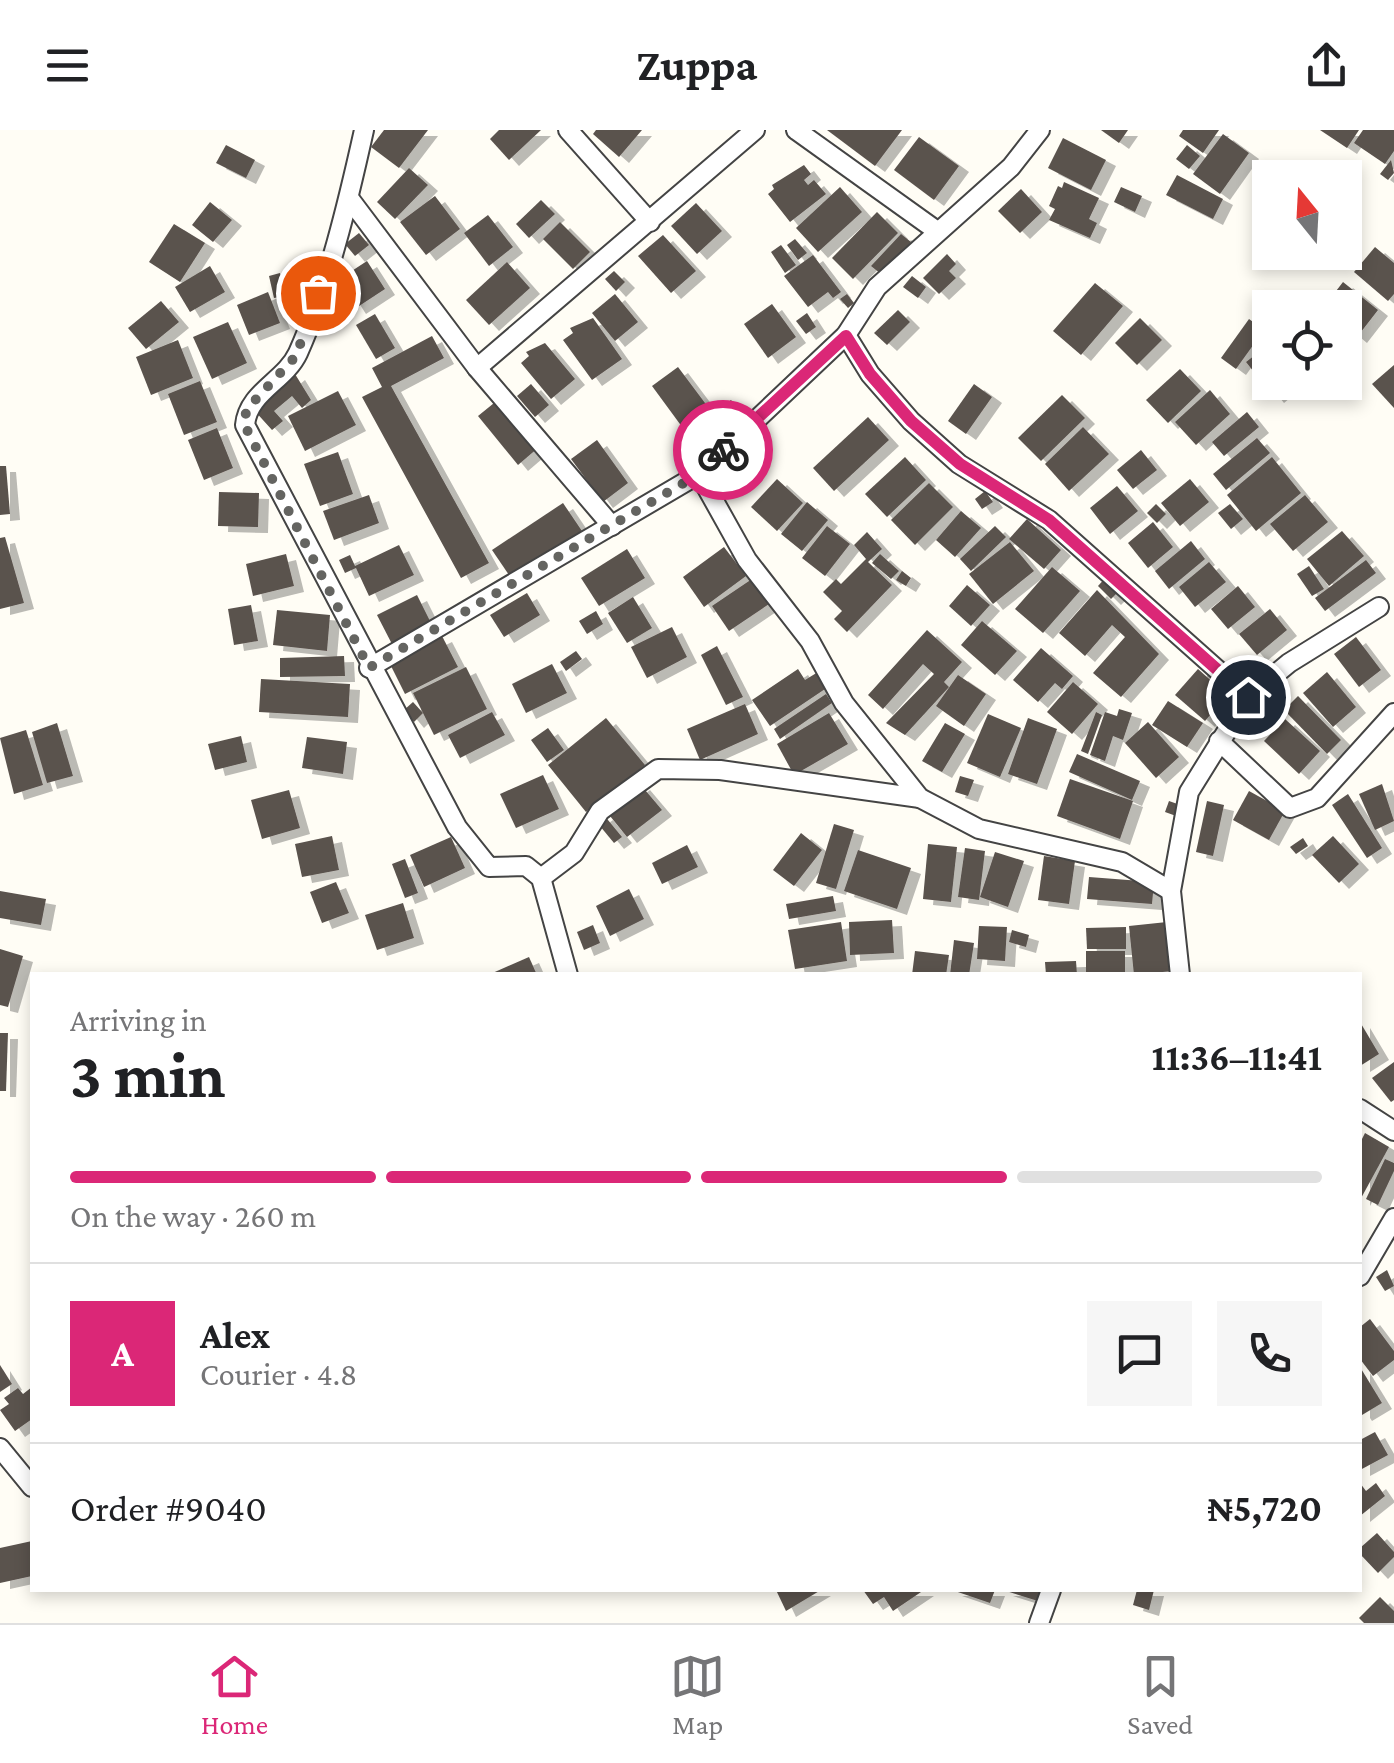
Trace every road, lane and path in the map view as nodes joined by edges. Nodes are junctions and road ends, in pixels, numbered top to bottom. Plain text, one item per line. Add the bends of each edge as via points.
1 (364, 130) edge
2 (568, 130) edge
3 (754, 130) edge
4 (796, 130) edge
5 (1040, 130) edge
6 (349, 198) junction
7 (650, 222) junction
8 (937, 230) junction
9 (846, 336) junction
10 (477, 368) junction
11 (699, 474) junction
12 (612, 526) junction
13 (1379, 607) dead end
14 (369, 668) junction
15 (1248, 697) junction
16 (1394, 714) edge
17 (1219, 742) junction
18 (920, 798) junction
19 (542, 878) junction
20 (1171, 892) junction
21 (567, 972) edge
22 (1180, 972) edge
23 (1362, 1109) edge
24 (1394, 1130) edge
25 (1394, 1218) edge
26 (1362, 1273) edge
27 (0, 1448) edge
28 (30, 1485) edge
29 (1051, 1592) edge
30 (1039, 1623) edge

1 - 6 street
2 - 7 street
3 - 7 street
4 - 8 street
5 - 8 street via 1011,167
6 - 10 street
6 - 14 street via 296,356 246,410 245,426
7 - 10 street
8 - 9 street via 878,288
9 - 11 street
9 - 15 street via 911,421 960,464 1049,520
10 - 12 street
11 - 12 street
11 - 18 street via 747,560 810,640 844,702
12 - 14 street
13 - 15 street
14 - 19 street via 457,828 488,867 526,866
15 - 17 street
16 - 17 street via 1304,806 1290,808
17 - 20 street via 1190,792
18 - 19 street via 720,770 658,769 600,811 574,853
18 - 20 street via 980,829 1122,862
19 - 21 street
20 - 22 street
23 - 24 street
25 - 26 street
27 - 28 street
29 - 30 street

